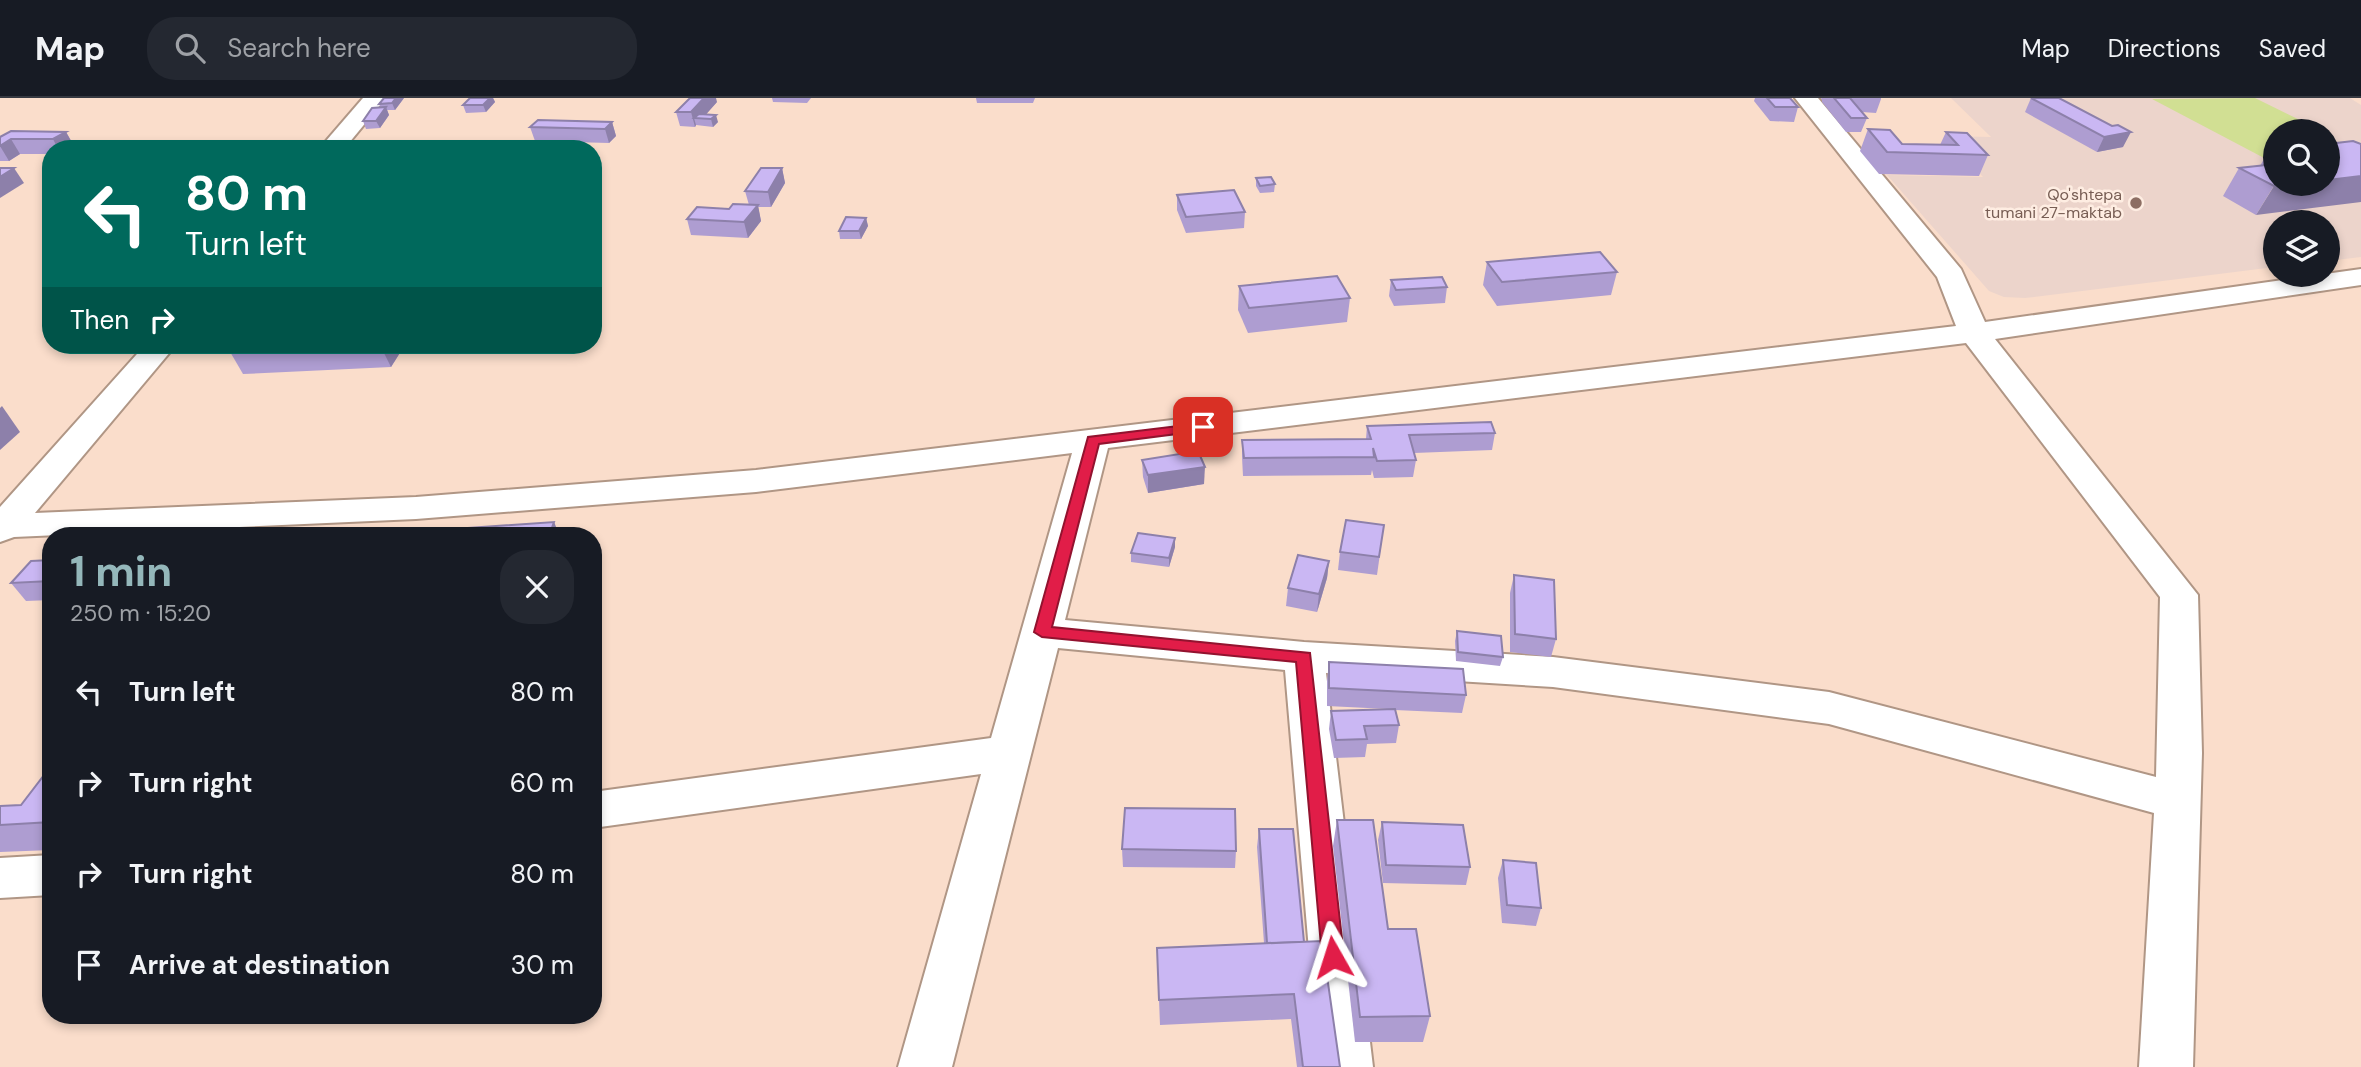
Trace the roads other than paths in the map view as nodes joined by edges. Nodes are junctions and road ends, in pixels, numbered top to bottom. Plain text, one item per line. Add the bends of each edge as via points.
1 (375, 98) edge
2 (1806, 98) edge
3 (339, 140) edge
4 (2361, 278) edge
5 (1974, 332) junction
6 (153, 354) edge
7 (1093, 440) junction
8 (1, 527) edge
9 (1042, 632) junction
10 (1304, 657) junction
11 (1010, 753) junction
12 (2178, 801) junction
13 (602, 809) edge
14 (42, 876) edge
15 (0, 878) edge
16 (926, 1067) edge
17 (1346, 1067) edge
18 (2166, 1067) edge

1 - 3 street
2 - 5 street via 1951,275
4 - 5 street
5 - 7 street
5 - 12 street via 2179,595
6 - 8 street
7 - 8 street via 648,490 416,508
7 - 9 street
9 - 10 street
9 - 11 street
10 - 12 street via 1553,672 1829,708
10 - 17 street
11 - 13 street
11 - 16 street
12 - 18 street
14 - 15 street

